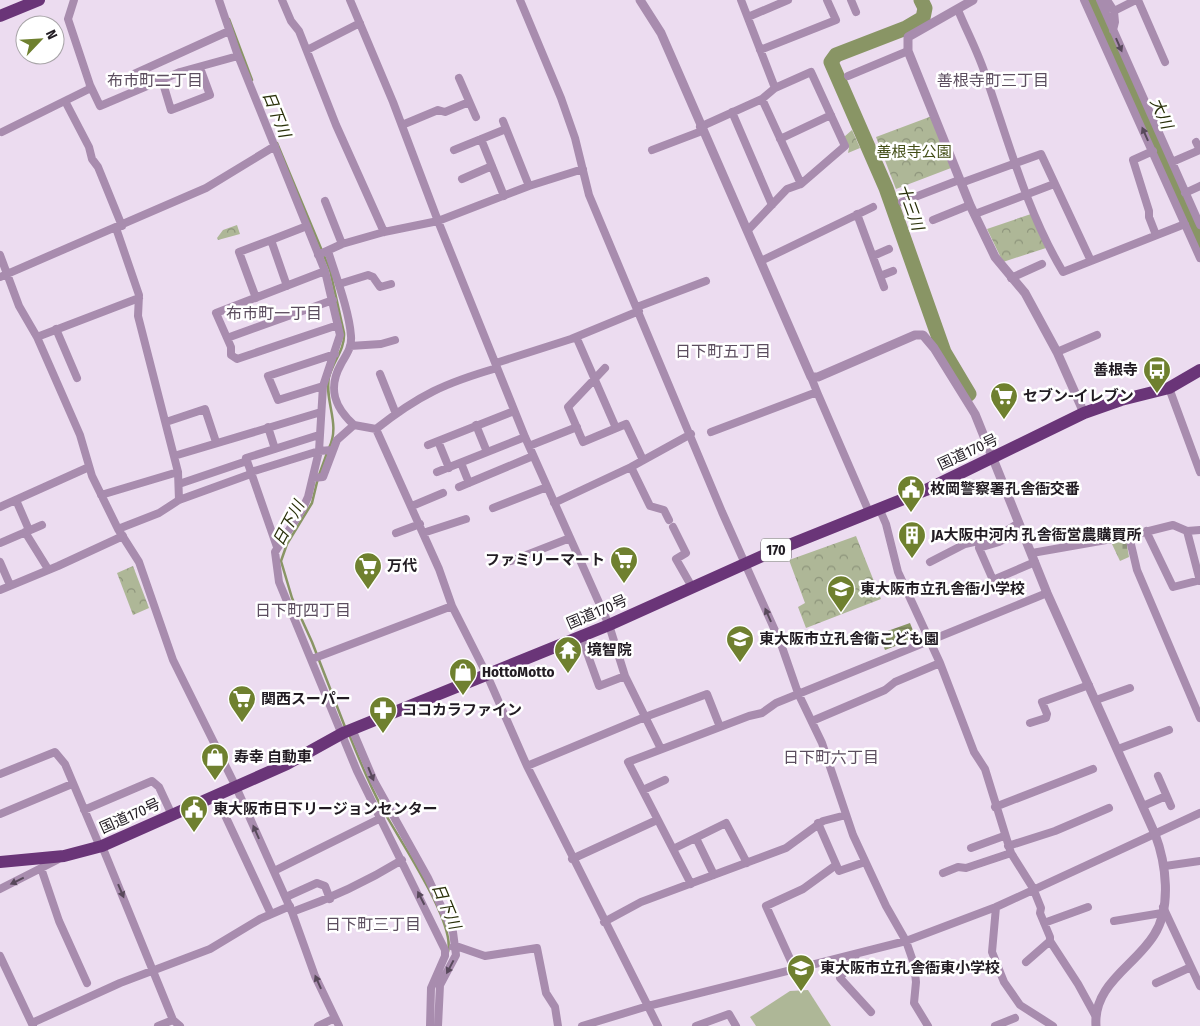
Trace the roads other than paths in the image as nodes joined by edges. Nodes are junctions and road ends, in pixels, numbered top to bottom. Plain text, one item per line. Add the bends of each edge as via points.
1 (40, 0) edge
2 (74, 0) edge
3 (219, 0) edge
4 (282, 0) edge
5 (350, 0) edge
6 (520, 0) edge
7 (640, 0) edge
8 (741, 0) edge
9 (788, 0) edge
10 (827, 0) edge
11 (851, 0) edge
12 (973, 0) edge
13 (1084, 0) edge
14 (1100, 0) edge
15 (1107, 0) edge
16 (1137, 0) edge
17 (958, 10) junction
18 (1114, 11) junction
19 (856, 12) dead end
20 (0, 16) edge
21 (748, 17) junction
22 (360, 23) junction
23 (1113, 30) junction
24 (229, 31) junction
25 (306, 50) junction
26 (760, 50) junction
27 (908, 51) junction
28 (238, 56) junction
29 (1165, 62) dead end
30 (200, 68) junction
31 (134, 74) dead end
32 (848, 76) dead end
33 (459, 78) dead end
34 (162, 80) junction
35 (90, 85) junction
36 (775, 88) junction
37 (762, 99) junction
38 (65, 101) junction
39 (469, 102) junction
40 (732, 112) junction
41 (831, 115) junction
42 (476, 117) dead end
43 (402, 125) junction
44 (701, 129) junction
45 (2, 132) dead end
46 (481, 139) junction
47 (780, 139) junction
48 (1196, 142) dead end
49 (275, 146) junction
50 (454, 150) dead end
51 (652, 150) dead end
52 (1152, 151) junction
53 (1172, 162) junction
54 (1016, 164) junction
55 (492, 166) junction
56 (583, 169) junction
57 (462, 179) dead end
58 (960, 181) junction
59 (801, 184) junction
60 (1054, 184) junction
61 (1175, 185) junction
62 (529, 186) junction
63 (1200, 186) edge
64 (1185, 193) junction
65 (1028, 194) junction
66 (504, 196) junction
67 (326, 202) dead end
68 (902, 202) dead end
69 (772, 205) junction
70 (970, 205) junction
71 (873, 207) dead end
72 (856, 214) junction
73 (976, 214) junction
74 (933, 220) dead end
75 (438, 221) junction
76 (1185, 224) junction
77 (1200, 225) edge
78 (307, 226) junction
79 (119, 227) junction
80 (748, 230) junction
81 (384, 232) junction
82 (1156, 235) junction
83 (271, 240) junction
84 (342, 244) junction
85 (889, 249) dead end
86 (323, 253) junction
87 (0, 255) edge
88 (873, 256) junction
89 (1200, 258) edge
90 (761, 261) junction
91 (1091, 261) junction
92 (1042, 264) dead end
93 (325, 271) junction
94 (893, 271) dead end
95 (4, 276) edge
96 (880, 276) junction
97 (1011, 278) junction
98 (706, 281) dead end
99 (339, 284) junction
100 (391, 284) dead end
101 (287, 286) junction
102 (884, 287) dead end
103 (139, 298) junction
104 (256, 298) junction
105 (333, 300) junction
106 (638, 309) junction
107 (338, 325) junction
108 (56, 329) junction
109 (1097, 335) dead end
110 (36, 337) junction
111 (227, 338) junction
112 (395, 340) dead end
113 (578, 341) dead end
114 (350, 346) junction
115 (1057, 352) junction
116 (335, 354) junction
117 (496, 365) junction
118 (605, 368) dead end
119 (1200, 370) edge
120 (380, 374) dead end
121 (811, 377) junction
122 (77, 378) dead end
123 (595, 379) junction
124 (323, 386) junction
125 (1168, 388) junction
126 (817, 392) junction
127 (514, 410) junction
128 (321, 412) junction
129 (1084, 413) junction
130 (396, 414) junction
131 (166, 422) junction
132 (354, 424) junction
133 (476, 426) junction
134 (268, 427) junction
135 (576, 427) junction
136 (616, 428) junction
137 (376, 429) junction
138 (711, 432) dead end
139 (690, 434) junction
140 (319, 435) junction
141 (525, 436) junction
142 (438, 441) junction
143 (216, 442) junction
144 (428, 445) dead end
145 (529, 446) junction
146 (275, 449) junction
147 (326, 450) junction
148 (487, 452) junction
149 (174, 456) junction
150 (533, 456) junction
151 (993, 459) junction
152 (643, 460) junction
153 (247, 461) junction
154 (461, 462) junction
155 (89, 467) junction
156 (631, 467) junction
157 (449, 468) junction
158 (178, 472) junction
159 (251, 472) junction
160 (437, 472) dead end
161 (1200, 472) edge
162 (316, 478) junction
163 (469, 483) junction
164 (178, 484) junction
165 (547, 486) junction
166 (459, 487) dead end
167 (443, 493) dead end
168 (101, 495) junction
169 (16, 500) junction
170 (179, 500) junction
171 (554, 503) junction
172 (412, 506) junction
173 (0, 507) edge
174 (493, 508) dead end
175 (874, 510) junction
176 (466, 518) dead end
177 (420, 524) junction
178 (42, 525) dead end
179 (1021, 527) junction
180 (1200, 530) edge
181 (27, 531) junction
182 (1146, 531) junction
183 (1187, 531) junction
184 (120, 532) junction
185 (396, 533) dead end
186 (424, 533) junction
187 (1128, 536) junction
188 (570, 538) junction
189 (0, 543) edge
190 (277, 547) junction
191 (1032, 553) junction
192 (511, 561) dead end
193 (0, 562) edge
194 (930, 562) dead end
195 (1035, 562) junction
196 (745, 564) junction
197 (1198, 567) edge
198 (48, 569) junction
199 (1200, 580) edge
200 (10, 586) junction
201 (692, 587) junction
202 (0, 590) edge
203 (1047, 592) junction
204 (452, 606) junction
205 (609, 625) junction
206 (580, 636) junction
207 (929, 639) junction
208 (316, 657) junction
209 (940, 663) junction
210 (487, 675) junction
211 (625, 676) junction
212 (1089, 685) junction
213 (1130, 688) dead end
214 (798, 693) junction
215 (1096, 700) junction
216 (645, 716) junction
217 (1200, 718) edge
218 (812, 722) junction
219 (1030, 724) dead end
220 (720, 727) junction
221 (1169, 730) dead end
222 (348, 731) junction
223 (661, 749) junction
224 (1118, 749) junction
225 (527, 766) junction
226 (1093, 769) dead end
227 (0, 774) edge
228 (1158, 776) dead end
229 (665, 780) dead end
230 (72, 784) junction
231 (236, 787) junction
232 (642, 790) junction
233 (216, 796) junction
234 (1166, 796) junction
235 (995, 806) junction
236 (1143, 806) junction
237 (1171, 806) dead end
238 (1109, 808) dead end
239 (84, 810) junction
240 (1200, 813) edge
241 (0, 814) edge
242 (172, 815) junction
243 (846, 815) junction
244 (381, 818) junction
245 (657, 820) junction
246 (818, 823) junction
247 (1155, 834) junction
248 (397, 836) junction
249 (1004, 836) junction
250 (696, 838) junction
251 (101, 847) junction
252 (971, 848) dead end
253 (405, 849) junction
254 (673, 849) junction
255 (1009, 849) junction
256 (64, 856) junction
257 (572, 859) junction
258 (402, 860) junction
259 (1200, 861) edge
260 (0, 862) edge
261 (865, 862) junction
262 (747, 863) junction
263 (836, 865) junction
264 (1165, 866) junction
265 (41, 868) junction
266 (274, 871) junction
267 (944, 873) dead end
268 (714, 875) junction
269 (691, 884) junction
270 (1033, 888) junction
271 (0, 889) edge
272 (286, 897) junction
273 (330, 899) junction
274 (996, 907) junction
275 (1088, 907) dead end
276 (291, 909) junction
277 (1162, 909) junction
278 (271, 914) junction
279 (1114, 921) dead end
280 (604, 922) junction
281 (1044, 924) junction
282 (906, 941) junction
283 (1050, 941) junction
284 (450, 948) junction
285 (857, 954) junction
286 (0, 956) edge
287 (1026, 962) dead end
288 (1191, 967) junction
289 (794, 970) junction
290 (154, 972) junction
291 (87, 983) dead end
292 (1156, 983) dead end
293 (1200, 986) edge
294 (648, 1006) junction
295 (871, 1012) dead end
296 (1095, 1015) junction
297 (335, 1018) junction
298 (1015, 1018) dead end
299 (173, 1020) junction
300 (32, 1024) edge
301 (158, 1026) edge
302 (180, 1026) edge
303 (318, 1026) edge
304 (339, 1026) edge
305 (430, 1026) edge
306 (438, 1026) edge
307 (558, 1026) edge
308 (582, 1026) edge
309 (658, 1026) edge
310 (696, 1026) edge
311 (736, 1026) edge
312 (928, 1026) edge
313 (995, 1026) edge
314 (1052, 1026) edge
315 (1096, 1026) edge

1 - 20 highway
2 - 35 street via 68,19
3 - 24 street
4 - 25 street
5 - 22 street
6 - 56 street via 561,98
7 - 44 street via 661,33
8 - 21 street
9 - 21 street
10 - 26 street via 836,20
11 - 19 street
12 - 17 street
52 -> 13 street
14 - 23 street
15 - 18 street
16 - 18 street
16 - 29 street
17 - 27 street via 908,37
17 - 54 street via 986,74
18 - 23 street
21 - 26 street
22 - 25 street
22 - 43 street
23 -> 53 street
24 - 28 street
24 - 31 street
25 - 81 street
26 - 36 street
27 - 32 street
27 - 58 street
28 - 30 street
28 - 49 street
30 - 34 street
30 - 34 street via 210,95 171,110
33 - 39 street
34 - 35 street via 100,106
35 - 38 street via 90,89
36 - 37 street
36 - 41 street via 811,72
37 - 40 street
37 - 47 street
38 - 45 street
38 - 79 street via 98,167
39 - 42 street
39 - 43 street
40 - 44 street
40 - 69 street
41 - 47 street
41 - 59 street via 846,146
43 - 75 street
44 - 51 street
44 - 80 street
46 - 50 street
46 - 55 street
46 - 62 street via 505,125
47 - 59 street
48 - 53 street via 1200,150
49 - 78 street
49 - 79 street via 206,188
52 - 61 street
52 - 82 street via 1133,160
53 - 61 street
54 - 58 street
54 - 60 street via 1041,154
54 - 65 street
55 - 57 street
55 - 66 street
56 - 62 street
56 - 106 street via 589,195
58 - 68 street
58 - 70 street
59 - 69 street via 787,189
60 - 65 street
60 - 91 street
61 - 64 street
61 - 76 street
62 - 66 street
63 - 64 street
64 - 77 street
65 - 73 street
65 - 91 street via 1040,229 1063,272
66 - 75 street
67 - 84 street
69 - 80 street
70 - 73 street
70 - 74 street
71 - 72 street
72 - 88 street
72 - 90 street
73 - 97 street via 995,257
75 - 81 street
75 - 117 street
76 - 82 street
76 - 89 street
78 - 83 street
78 - 86 street
79 - 95 street
79 - 103 street
80 - 90 street
81 - 84 street
82 - 91 street
83 - 101 street
83 - 104 street via 238,252
84 - 86 street
85 - 88 street
86 - 93 street
86 - 99 street
87 - 95 street
88 - 96 street
90 - 121 street
92 - 97 street
93 - 101 street
93 - 105 street
94 - 96 street
95 - 110 street
96 - 102 street
97 - 115 street via 1025,293
98 - 106 street
99 - 100 street via 368,275 380,286
99 - 114 street via 351,336
101 - 104 street
103 - 108 street
103 - 131 street via 138,316
104 - 111 street via 216,313
105 - 107 street
105 - 111 street
106 - 117 street via 570,339
106 - 139 street
107 - 111 street via 237,359 232,355
107 - 116 street via 340,335
108 - 110 street
108 - 122 street
109 - 115 street
110 - 155 street via 80,435
112 - 114 street
113 - 123 street
114 - 132 street via 335,381 335,404 341,414
115 - 129 street
116 - 124 street
116 - 124 street via 268,376 278,400
117 - 127 street
117 - 130 street via 432,390
118 - 123 street
119 - 125 highway, 国道170号 / 170
120 - 130 street
121 - 126 street
121 - 151 street via 818,377 915,335 923,335 975,414
123 - 135 street via 568,407
123 - 136 street
124 - 128 street
125 - 129 highway, 国道170号 / 170
125 - 161 street
126 - 138 street
126 - 175 street
127 - 133 street
127 - 141 street
128 - 134 street
128 - 140 street
129 - 151 highway, 国道170号 / 170
130 - 137 street
131 - 143 street via 206,409
131 - 149 street
132 - 137 street
132 - 147 street
133 - 142 street
133 - 148 street
134 - 143 street
134 - 146 street
135 - 136 street via 583,442
135 - 145 street
136 - 152 street via 626,424
137 - 172 street
139 - 152 street
139 - 196 street
140 - 146 street
140 - 147 street
141 - 145 street
141 - 148 street
142 - 144 street
142 - 157 street
143 - 149 street
145 - 150 street
146 - 153 street via 246,458
147 - 159 street
147 - 162 street
147 - 162 street via 323,477
148 - 154 street
149 - 158 street
150 - 163 street
150 - 165 street
151 - 175 highway, 国道170号 / 170
151 - 179 street
152 - 156 street
153 - 159 street
153 - 164 street
154 - 157 street
154 - 163 street
155 - 168 street
155 - 169 street
156 - 171 street
156 - 201 street via 650,506 664,510 686,554 676,558
157 - 160 street
158 - 164 street
158 - 168 street
159 - 170 street
159 - 190 street
162 - 190 street via 304,508
163 - 166 street
164 - 170 street
165 - 171 street
165 - 174 street
167 - 172 street
168 - 184 street
169 - 173 street
169 - 181 street
170 - 184 street
171 - 188 street
172 - 177 street
175 - 196 highway, 国道170号 / 170
175 - 207 street via 886,524 898,572
176 - 186 street
177 - 185 street
177 - 186 street
178 - 181 street
179 - 191 street
179 - 194 street via 965,544
179 - 195 street via 999,542 979,548 994,580
180 - 183 street
181 - 189 street
181 - 198 street
182 - 183 street via 1172,525
182 - 187 street
182 - 199 street via 1174,586
183 - 197 street
184 - 198 street
184 - 231 street via 139,562 173,660
186 - 204 street
187 - 191 street
187 - 217 street via 1137,570
188 - 192 street
188 - 205 street
190 - 208 street via 275,558 279,582
191 - 195 street
193 - 200 street
195 - 203 street
196 - 201 highway, 国道170号 / 170
214 -> 196 street via 781,644
197 - 199 street
198 - 200 street
200 - 202 street
201 - 205 highway, 国道170号 / 170
203 - 207 street
203 - 212 street
204 - 208 street
204 - 210 street
205 - 206 highway, 国道170号 / 170
205 - 211 street
206 - 210 highway, 国道170号 / 170
206 - 211 street via 599,686
207 - 209 street
207 - 214 street
208 - 222 street
209 - 218 street
209 - 235 street via 974,752 985,769
210 - 222 highway, 国道170号 / 170
210 - 225 street
211 - 216 street
212 - 215 street
212 - 219 street via 1042,702 1046,718
213 - 215 street
214 - 218 street
214 - 220 street via 762,713
215 - 224 street
216 - 220 street via 707,694
216 - 223 street
216 - 225 street
218 - 243 street
220 - 223 street
221 - 224 street
222 - 231 highway, 国道170号 / 170
222 - 244 street via 357,771
222 -> 248 street
223 - 232 street via 628,762
224 - 236 street
225 - 257 street
226 - 235 street
227 - 230 street via 55,752 65,764
228 - 234 street
229 - 232 street
230 - 239 street
230 - 241 street
231 - 233 highway, 国道170号 / 170
266 -> 231 street
232 - 245 street
233 - 242 highway, 国道170号 / 170
233 - 278 street
234 - 236 street
234 - 237 street
235 - 249 street
236 - 247 street
238 - 255 street
239 - 242 street via 152,781 159,787
239 - 251 street
240 - 247 street
242 - 251 highway, 国道170号 / 170
243 - 246 street
243 - 261 street
244 - 248 street
244 - 266 street
245 - 254 street
245 - 257 street
246 - 262 street via 786,848
246 - 263 street
247 - 264 street
247 - 270 street
248 - 253 street
248 - 253 street
249 - 252 street
249 - 255 street
250 - 254 street
250 - 262 street via 726,823
250 - 268 street
251 - 256 highway, 国道170号 / 170
251 -> 290 street
253 - 258 street
253 - 284 street via 447,917
254 - 269 street
255 - 267 street via 966,868 958,867
255 - 270 street
256 - 260 highway, 国道170号 / 170
256 - 265 street
257 - 280 street
258 - 273 street via 367,882
284 -> 258 street
259 - 264 street
261 - 263 street via 839,871
261 - 282 street
262 - 268 street
263 - 289 street via 803,889 766,906
264 - 277 street
265 -> 271 street
265 - 291 street via 59,920
266 - 272 street
268 - 269 street
269 - 280 street via 641,902
270 - 274 street
270 - 281 street
272 - 273 street via 317,883 326,886
272 - 276 street
273 - 276 street
274 - 282 street
274 - 314 street via 992,952 1004,982 1020,1006
275 - 281 street
276 - 278 street
297 -> 276 street
277 - 279 street
277 - 288 street
277 - 296 street via 1154,936 1106,989
278 - 290 street via 210,949
280 - 294 street
281 - 283 street
282 - 285 street
282 - 312 street via 914,964 914,1003
283 - 287 street
283 - 296 street
284 - 305 street via 431,988
284 -> 306 street via 456,954 440,985
284 - 307 street via 485,956 537,948 546,993 555,1007
285 - 289 street
285 - 295 street via 840,978
286 - 300 street
288 - 292 street
288 - 293 street
289 - 294 street
290 - 299 street
290 - 300 street via 120,983
294 - 308 street
294 - 309 street
296 - 315 street
297 - 303 street
297 - 304 street
298 - 313 street
299 - 301 street
299 - 302 street
310 - 311 street via 729,1014

